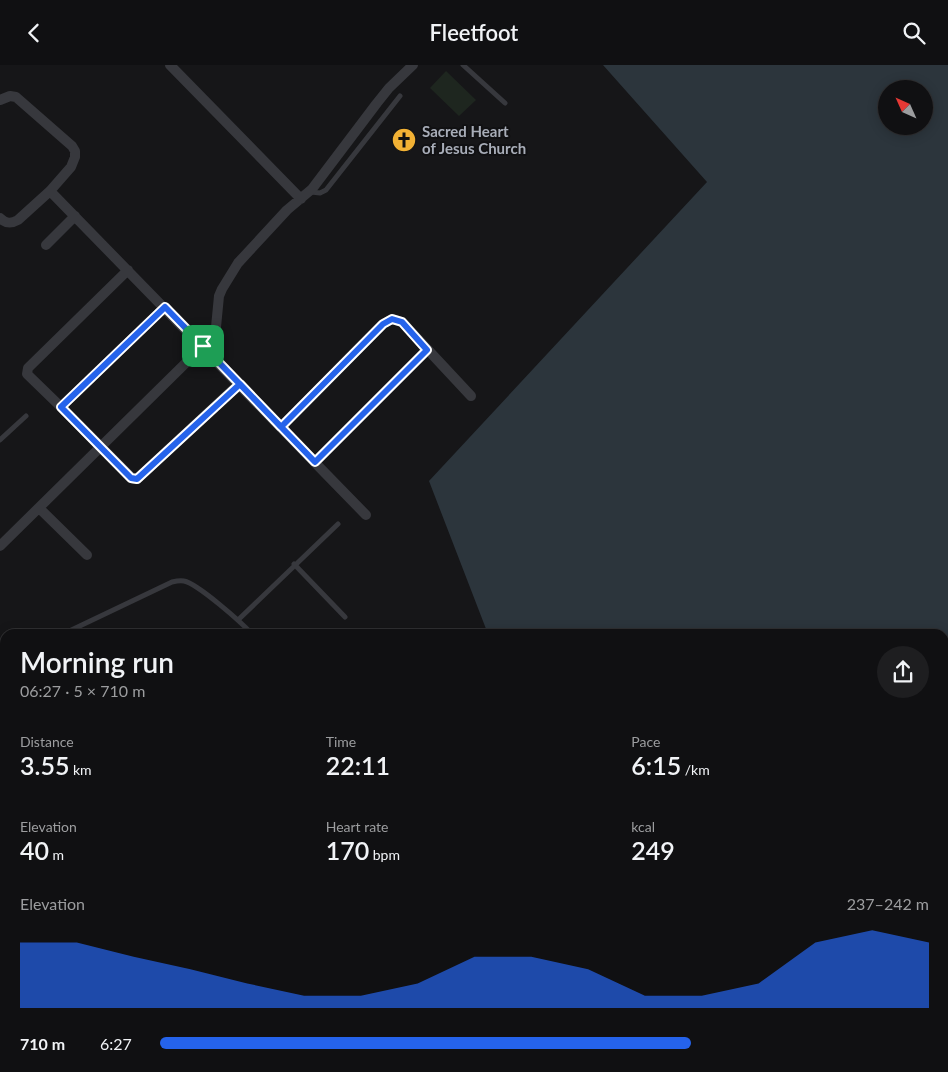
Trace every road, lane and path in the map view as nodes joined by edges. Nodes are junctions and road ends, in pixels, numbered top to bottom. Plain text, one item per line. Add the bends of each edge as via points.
1 (170, 65) edge
2 (413, 65) edge
3 (463, 65) edge
4 (400, 95) dead end
5 (1, 98) edge
6 (505, 103) dead end
7 (50, 191) junction
8 (310, 191) junction
9 (301, 199) junction
10 (75, 216) junction
11 (0, 218) edge
12 (46, 245) dead end
13 (128, 270) junction
14 (165, 307) junction
15 (203, 346) junction
16 (427, 350) junction
17 (240, 384) junction
18 (471, 396) dead end
19 (61, 407) junction
20 (26, 416) dead end
21 (281, 427) junction
22 (0, 440) edge
23 (101, 449) junction
24 (315, 462) junction
25 (39, 508) junction
26 (366, 515) dead end
27 (338, 524) dead end
28 (0, 546) edge
29 (86, 555) dead end
30 (294, 564) junction
31 (345, 617) dead end
32 (238, 619) junction
33 (73, 629) edge
34 (247, 629) edge

1 - 9 street
2 - 8 street via 389,88
3 - 6 lane
4 - 8 lane via 326,190 320,193
5 - 7 street via 16,97 75,151 71,167
7 - 10 street
7 - 11 street via 13,223
8 - 9 street
9 - 15 street via 265,231 238,263 219,296 216,327
10 - 12 street
10 - 13 street
13 - 14 street
13 - 19 street via 28,368 27,373
14 - 15 street
14 - 19 street
15 - 17 street
15 - 23 street
16 - 18 street
16 - 21 street via 402,322 392,319 383,324
16 - 24 street
17 - 21 street
17 - 23 street via 137,479 131,478
19 - 23 street
20 - 22 lane
21 - 24 street
23 - 25 street
24 - 26 street
25 - 28 street
25 - 29 street
27 - 30 lane
30 - 31 lane
30 - 32 lane
32 - 33 lane via 190,583 180,581
32 - 34 lane

